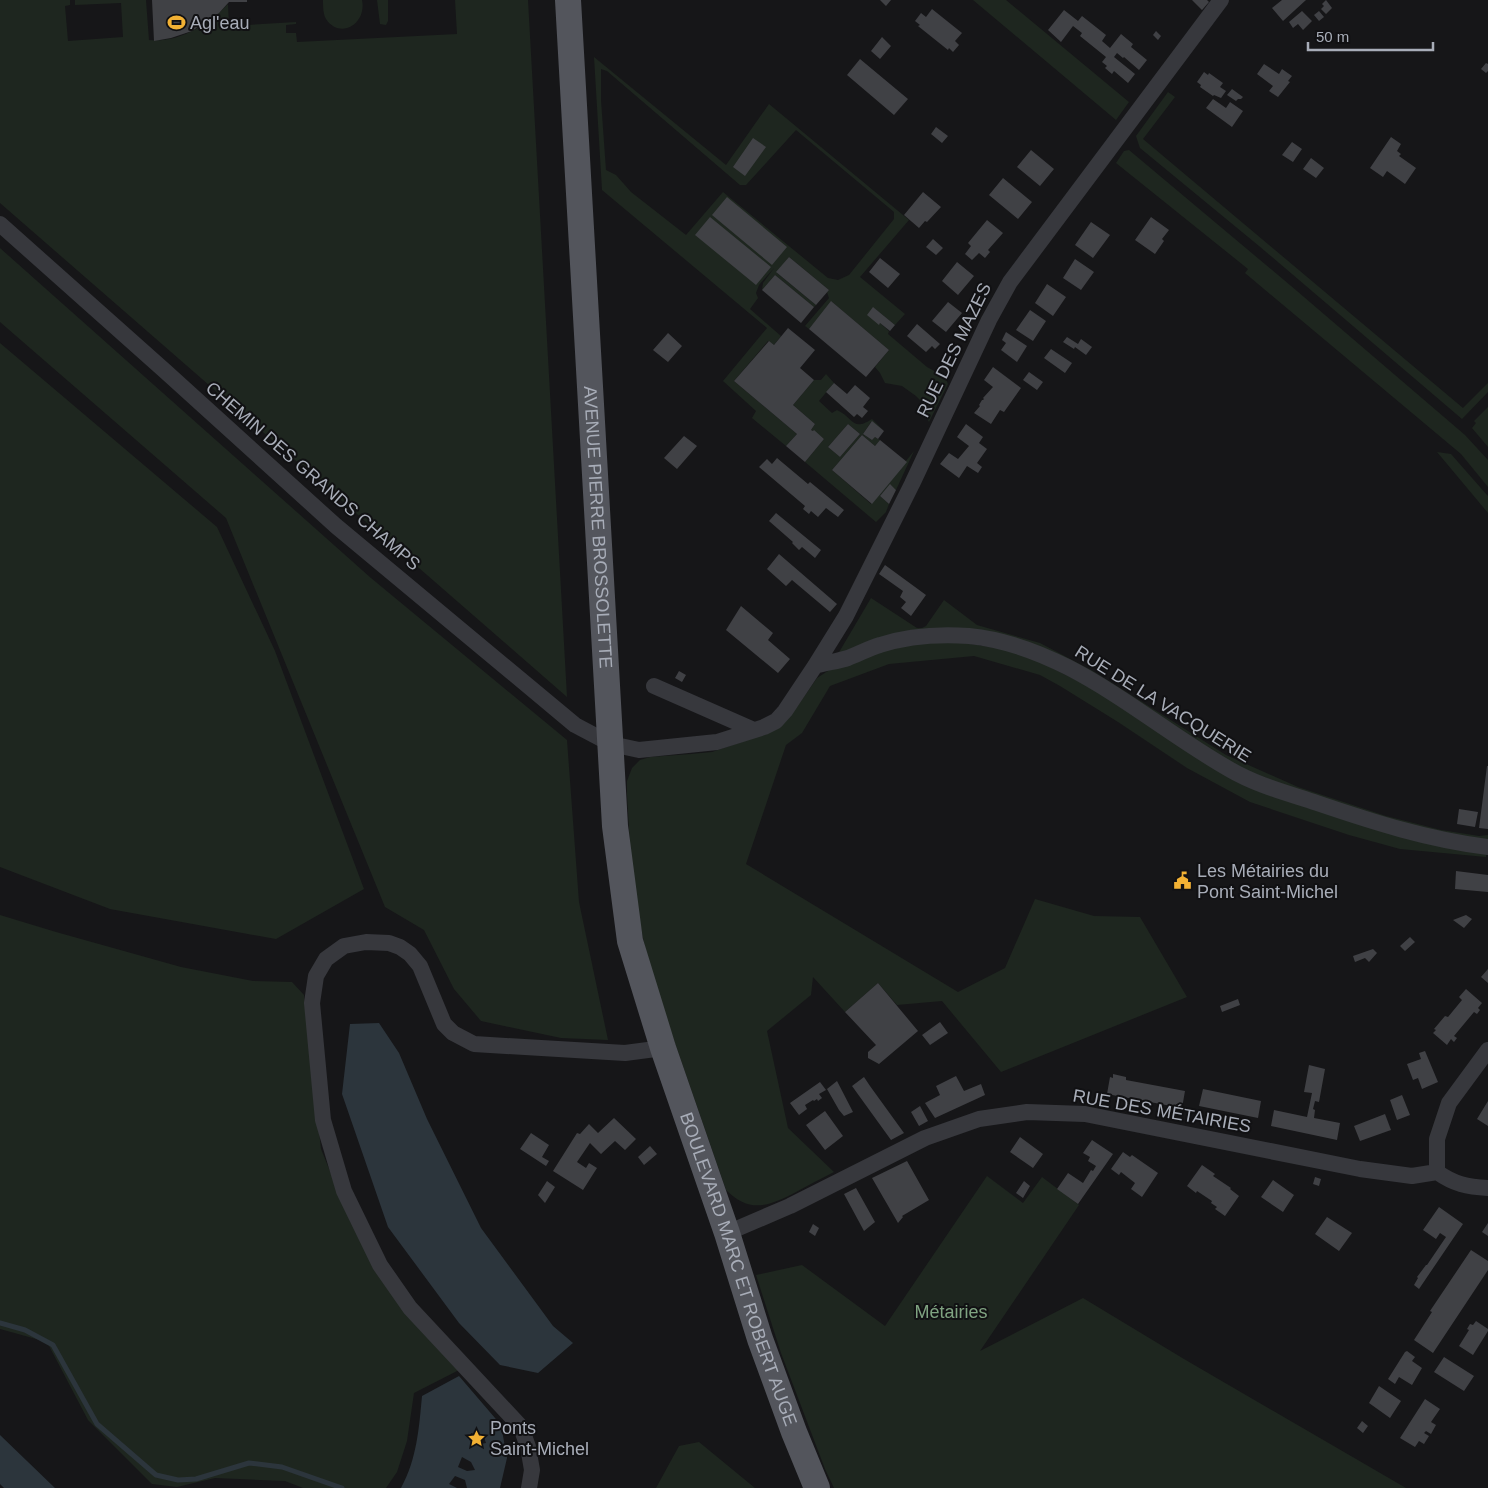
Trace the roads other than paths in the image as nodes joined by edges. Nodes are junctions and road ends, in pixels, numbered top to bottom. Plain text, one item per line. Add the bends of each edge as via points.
1 (568, 0) edge
2 (1221, 0) edge
3 (0, 224) edge
4 (815, 666) junction
5 (654, 686) dead end
6 (754, 730) junction
7 (611, 744) junction
8 (1488, 847) edge
9 (663, 1048) junction
10 (1488, 1050) edge
11 (1437, 1172) junction
12 (1488, 1188) edge
13 (727, 1233) junction
14 (529, 1488) edge
15 (816, 1488) edge

1 - 7 main road, AVENUE PIERRE BROSSOLETTE
2 - 4 street, RUE DES MAZES via 1010,282 988,320 879,552 846,616
3 - 7 street, CHEMIN DES GRANDS CHAMPS via 336,526 575,724
4 - 6 street, RUE DES MAZES via 776,721
4 - 8 street, RUE DE LA VACQUERIE via 912,638 942,635 1000,641 1068,668 1247,779 1414,834
5 - 6 street
6 - 7 street, RUE DES MAZES via 717,742 689,746 639,750
7 - 9 main road, AVENUE PIERRE BROSSOLETTE via 615,826 630,941
9 - 13 main road, BOULEVARD MARC ET ROBERT AUGE
9 - 14 street via 625,1052 474,1044 444,1024 420,966 410,954 389,943 366,942 344,946 326,959 316,976 312,1002 324,1120 344,1191 380,1265 410,1308 521,1426 532,1470
10 - 11 street via 1449,1103 1438,1140
11 - 12 street via 1468,1187
11 - 13 street, RUE DES MÉTAIRIES via 1412,1176 1360,1169 1085,1114 1027,1112 978,1119 924,1138 790,1206
13 - 15 main road, BOULEVARD MARC ET ROBERT AUGE via 760,1339

